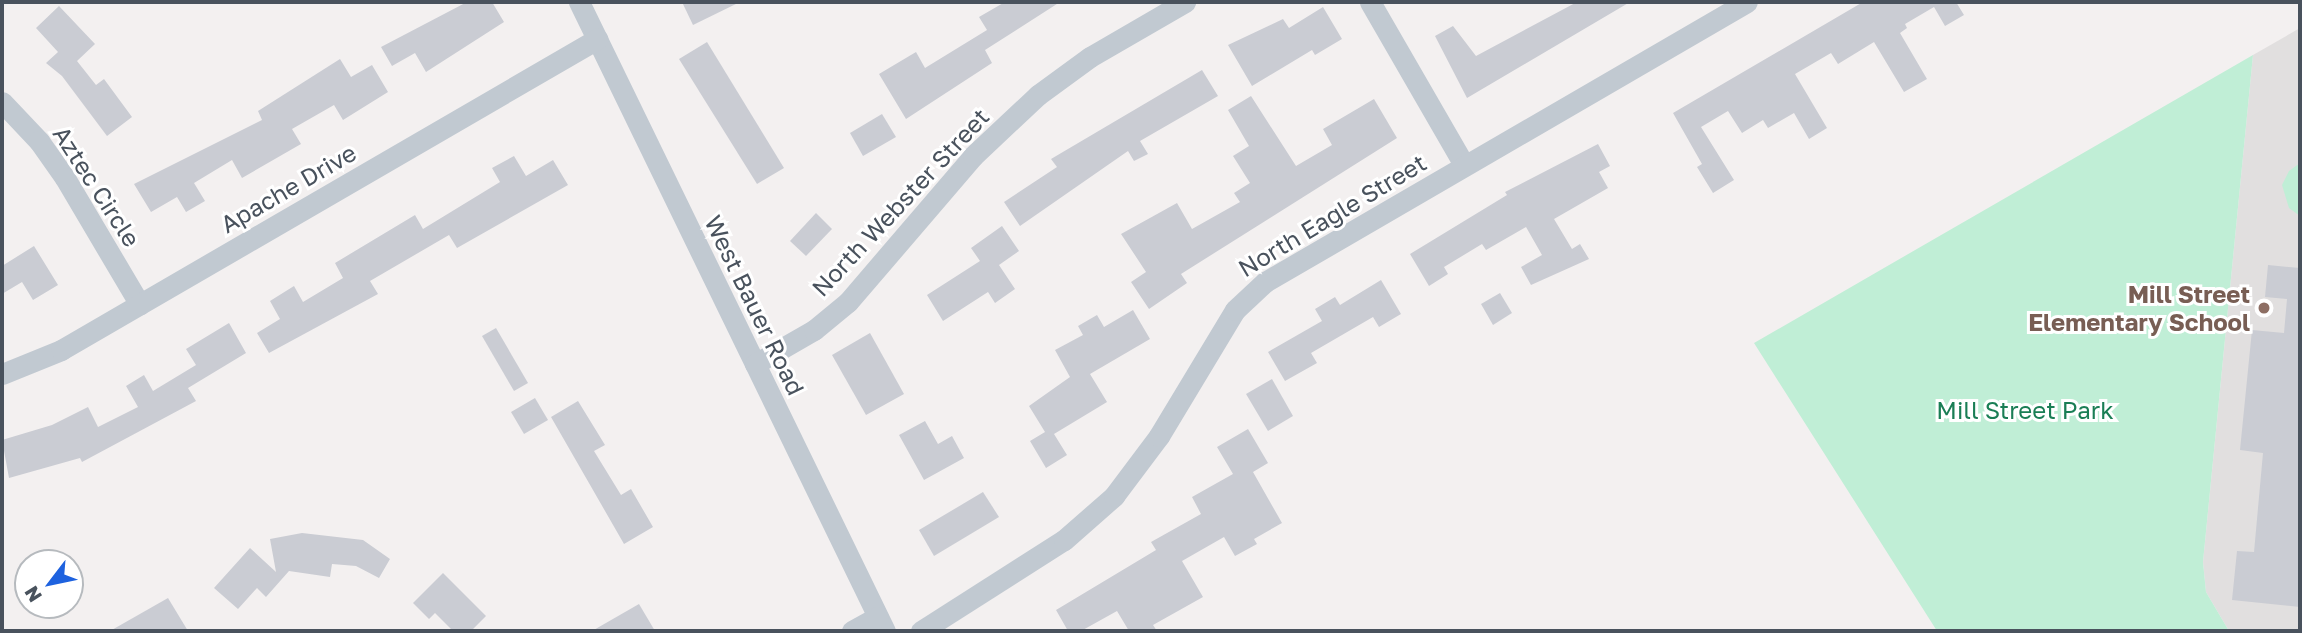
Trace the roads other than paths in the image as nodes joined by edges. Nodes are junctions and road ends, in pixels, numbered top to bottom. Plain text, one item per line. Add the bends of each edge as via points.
1 (579, 2) edge
2 (1185, 2) edge
3 (1370, 2) edge
4 (1747, 2) edge
5 (597, 39) junction
6 (2, 102) edge
7 (1464, 165) junction
8 (140, 305) junction
9 (755, 364) junction
10 (2, 374) edge
11 (881, 624) edge
12 (852, 631) edge
13 (921, 631) edge

1 - 5 street, West Bauer Road
2 - 9 street, North Webster Street via 1090,57 1038,95 973,156 848,302 814,330
3 - 7 street
4 - 7 street, North Eagle Street
5 - 8 street, Apache Drive
5 - 9 street, West Bauer Road
6 - 8 street, Aztec Circle via 39,141 65,178
7 - 13 street, North Eagle Street via 1246,297 1196,369 1159,436 1114,496 1064,540
8 - 10 street, Apache Drive via 61,350
9 - 11 street, West Bauer Road
11 - 12 street

